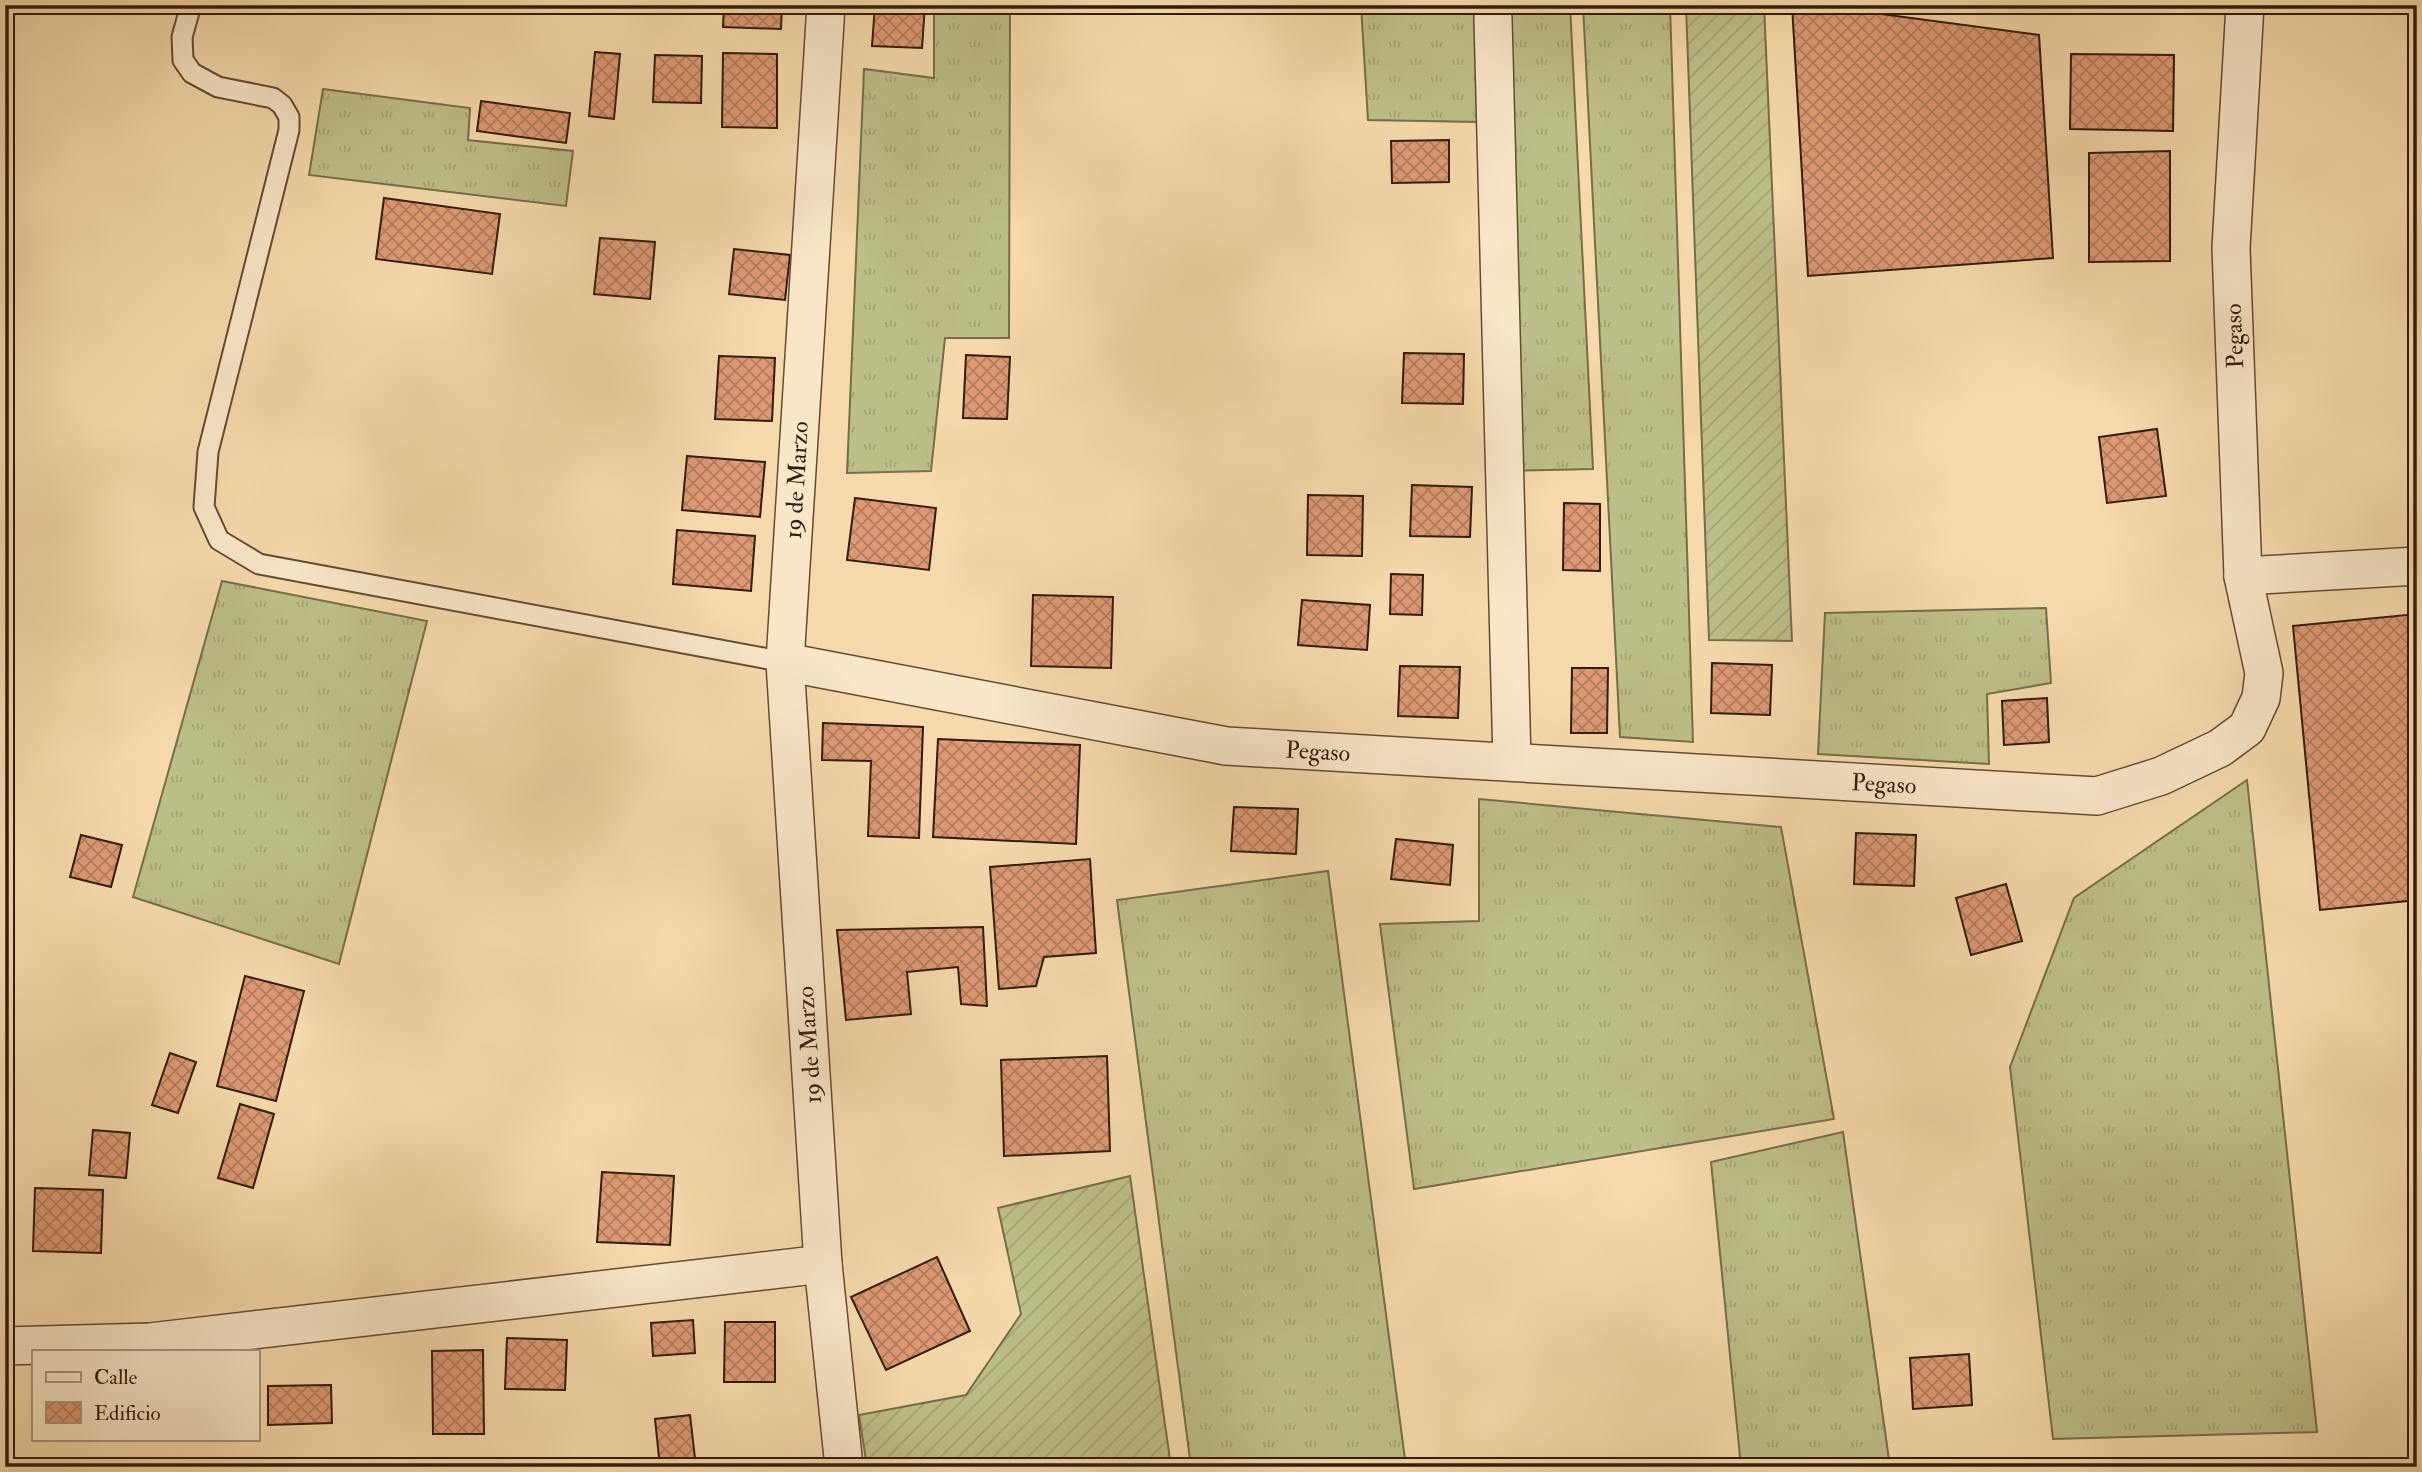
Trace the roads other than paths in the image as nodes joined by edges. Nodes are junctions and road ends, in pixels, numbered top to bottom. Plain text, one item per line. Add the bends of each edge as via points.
1 (191, 5) edge
2 (826, 5) edge
3 (2245, 5) edge
4 (1493, 18) dead end
5 (2417, 566) edge
6 (2243, 576) junction
7 (785, 662) junction
8 (1512, 762) junction
9 (823, 1264) junction
10 (5, 1346) edge
11 (844, 1467) edge

1 - 7 lane via 182,37 183,60 192,73 218,87 273,98 289,117 208,452 204,507 219,540 259,564
2 - 7 street, 19 de Marzo
3 - 6 street, Pegaso via 2231,247
4 - 8 street
5 - 6 street
6 - 8 street, Pegaso via 2264,673 2261,698 2247,729 2220,748 2161,776 2097,796
7 - 8 street, Pegaso via 1226,746
7 - 9 street, 19 de Marzo
9 - 10 street via 150,1342
9 - 11 street, 19 de Marzo

